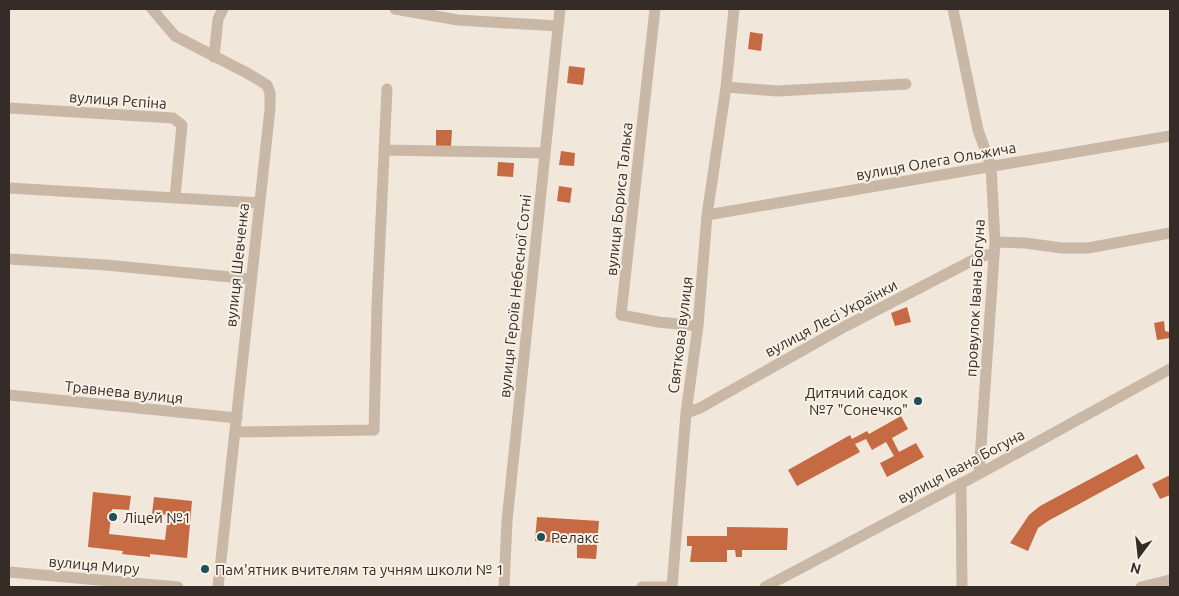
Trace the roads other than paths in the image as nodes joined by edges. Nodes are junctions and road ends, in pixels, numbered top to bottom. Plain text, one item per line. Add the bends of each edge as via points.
1 (152, 9) edge
2 (222, 9) edge
3 (395, 9) edge
4 (560, 9) edge
5 (655, 9) edge
6 (734, 9) edge
7 (953, 9) edge
8 (558, 26) junction
9 (214, 57) junction
10 (906, 84) dead end
11 (726, 87) junction
12 (387, 89) dead end
13 (9, 108) edge
14 (1170, 136) edge
15 (384, 150) junction
16 (544, 153) junction
17 (991, 166) junction
18 (9, 188) edge
19 (175, 197) junction
20 (259, 203) junction
21 (707, 215) junction
22 (1170, 233) edge
23 (994, 248) junction
24 (9, 259) edge
25 (251, 279) junction
26 (698, 326) junction
27 (1170, 369) edge
28 (9, 395) edge
29 (686, 413) junction
30 (237, 418) junction
31 (236, 432) junction
32 (979, 474) junction
33 (961, 483) junction
34 (9, 572) edge
35 (1170, 580) edge
36 (178, 587) edge
37 (218, 587) edge
38 (504, 587) edge
39 (642, 587) edge
40 (672, 587) edge
41 (765, 587) edge
42 (962, 587) edge
43 (1141, 587) edge

1 - 9 street, вулиця Шевченка via 175,36
2 - 9 street
3 - 8 street via 458,20
4 - 8 street, вулиця Героїв Небесної Сотні
5 - 26 street, вулиця Бориса Талька via 621,315
6 - 11 street, Святкова вулиця
7 - 17 street, провулок Івана Богуна via 978,130
8 - 16 street, вулиця Героїв Небесної Сотні
9 - 20 street, вулиця Шевченка via 254,77 267,86 270,93
10 - 11 street via 777,91
11 - 21 street, Святкова вулиця
12 - 15 street
13 - 19 street, вулиця Рєпіна via 172,118 182,125
14 - 17 street, вулиця Олега Ольжича
15 - 16 street
15 - 31 street via 374,430
16 - 38 street, вулиця Героїв Небесної Сотні via 507,521
17 - 21 street, вулиця Олега Ольжича
17 - 23 street, провулок Івана Богуна
18 - 19 street
19 - 20 street
20 - 25 street, вулиця Шевченка
21 - 26 street, Святкова вулиця
22 - 23 street, вулиця Лесі Українки via 1088,248 1025,243
23 - 29 street, вулиця Лесі Українки
23 - 32 street, провулок Івана Богуна
24 - 25 street
25 - 30 street, вулиця Шевченка
26 - 29 street, Святкова вулиця
27 - 32 street, вулиця Івана Богуна
28 - 30 street, Травнева вулиця
29 - 40 street, Святкова вулиця
30 - 31 street, вулиця Шевченка
31 - 37 street, вулиця Шевченка
32 - 33 street, вулиця Івана Богуна
33 - 41 street, вулиця Івана Богуна
33 - 42 street
34 - 36 street, вулиця Миру
35 - 43 street
39 - 40 street

